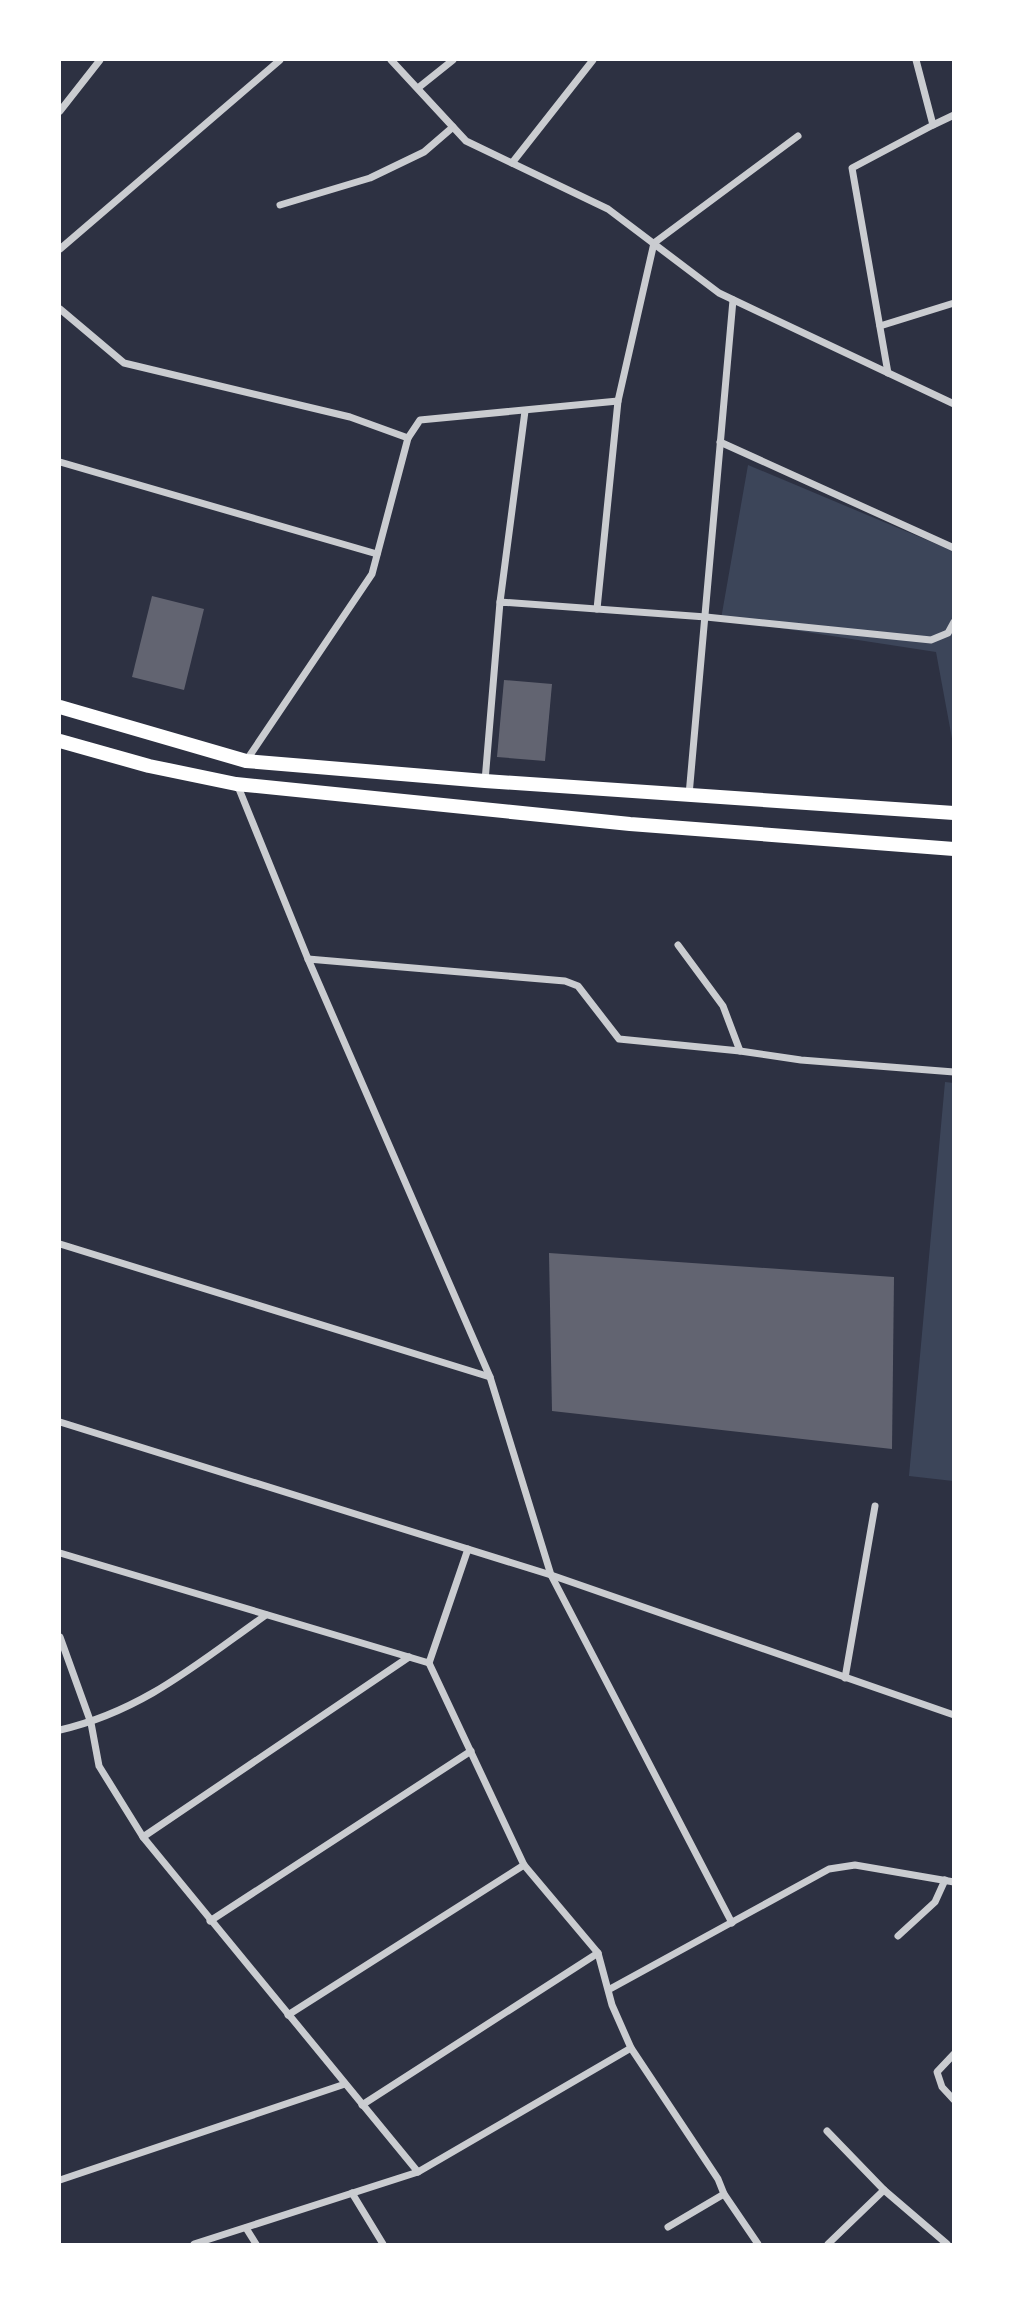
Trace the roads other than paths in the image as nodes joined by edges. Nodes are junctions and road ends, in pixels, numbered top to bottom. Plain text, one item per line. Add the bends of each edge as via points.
1 (100, 60) edge
2 (280, 60) edge
3 (391, 60) edge
4 (453, 60) edge
5 (593, 60) edge
6 (916, 60) edge
7 (418, 88) junction
8 (60, 111) edge
9 (954, 115) edge
10 (933, 125) junction
11 (453, 127) junction
12 (797, 136) dead end
13 (512, 163) junction
14 (280, 205) dead end
15 (654, 243) junction
16 (60, 249) edge
17 (733, 299) junction
18 (954, 303) edge
19 (60, 309) edge
20 (880, 326) junction
21 (888, 373) junction
22 (618, 401) junction
23 (954, 404) edge
24 (525, 411) junction
25 (408, 438) junction
26 (720, 442) junction
27 (60, 461) edge
28 (954, 548) edge
29 (377, 554) junction
30 (500, 602) junction
31 (597, 609) junction
32 (706, 617) junction
33 (954, 622) edge
34 (60, 707) edge
35 (60, 741) edge
36 (246, 761) junction
37 (485, 781) junction
38 (236, 784) junction
39 (689, 795) junction
40 (954, 813) edge
41 (952, 850) edge
42 (678, 945) dead end
43 (308, 959) junction
44 (740, 1051) junction
45 (954, 1072) edge
46 (60, 1244) edge
47 (489, 1377) junction
48 (60, 1422) edge
49 (875, 1506) dead end
50 (468, 1549) junction
51 (60, 1553) edge
52 (551, 1575) junction
53 (267, 1615) junction
54 (60, 1637) edge
55 (409, 1657) junction
56 (429, 1663) junction
57 (845, 1678) junction
58 (954, 1715) edge
59 (91, 1723) junction
60 (60, 1730) edge
61 (471, 1751) junction
62 (143, 1837) junction
63 (524, 1865) junction
64 (945, 1880) junction
65 (954, 1882) edge
66 (210, 1921) junction
67 (732, 1923) junction
68 (898, 1936) dead end
69 (598, 1954) junction
70 (610, 1989) junction
71 (288, 2014) junction
72 (631, 2048) junction
73 (954, 2054) edge
74 (345, 2084) junction
75 (954, 2100) edge
76 (362, 2105) junction
77 (827, 2131) dead end
78 (418, 2172) junction
79 (60, 2180) edge
80 (884, 2190) junction
81 (352, 2193) junction
82 (724, 2194) junction
83 (668, 2227) dead end
84 (246, 2228) junction
85 (194, 2245) edge
86 (256, 2245) edge
87 (383, 2245) edge
88 (758, 2245) edge
89 (828, 2245) edge
90 (947, 2245) edge

1 - 8 street
2 - 16 street
3 - 7 street
4 - 7 street
5 - 13 street
6 - 10 street
7 - 11 street
9 - 10 street
10 - 20 street via 852,168
11 - 13 street via 466,141
11 - 14 street via 424,152 370,177
12 - 15 street
13 - 15 street via 608,209
15 - 17 street
15 - 22 street
17 - 21 street
17 - 26 street
18 - 20 street
19 - 25 street via 124,363 350,416
20 - 21 street
21 - 23 street
22 - 24 street
22 - 31 street
24 - 25 street via 420,420
24 - 30 street
25 - 29 street
26 - 28 street
26 - 32 street
27 - 29 street
29 - 36 street via 372,574
30 - 31 street
30 - 37 street
31 - 32 street
32 - 33 street via 932,640 948,633
32 - 39 street
34 - 36 main road
35 - 38 main road
36 - 37 main road
37 - 39 main road
38 - 41 main road via 630,824
38 - 43 street
39 - 40 main road
42 - 44 street via 723,1006
43 - 44 street via 565,981 578,986 619,1039
43 - 47 street
44 - 45 street
46 - 47 street
47 - 52 street
48 - 50 street
49 - 57 street
50 - 52 street
50 - 56 street
51 - 53 street
52 - 57 street
52 - 67 street
53 - 55 street
53 - 59 street via 153,1696
54 - 59 street
55 - 56 street
55 - 62 street
56 - 61 street
57 - 58 street
59 - 60 street
59 - 62 street via 99,1766
61 - 63 street
61 - 66 street
62 - 66 street
63 - 69 street
63 - 71 street
64 - 65 street
64 - 67 street via 855,1865 829,1869
64 - 68 street via 935,1902
66 - 71 street
67 - 70 street
69 - 70 street
69 - 76 street
70 - 72 street
71 - 74 street
72 - 78 street
72 - 82 street
73 - 75 street via 937,2072 942,2087
74 - 76 street
74 - 79 street
76 - 78 street
77 - 80 street
78 - 81 street
80 - 89 street
80 - 90 street
81 - 84 street
81 - 87 street
82 - 83 street
82 - 88 street
84 - 85 street
84 - 86 street

